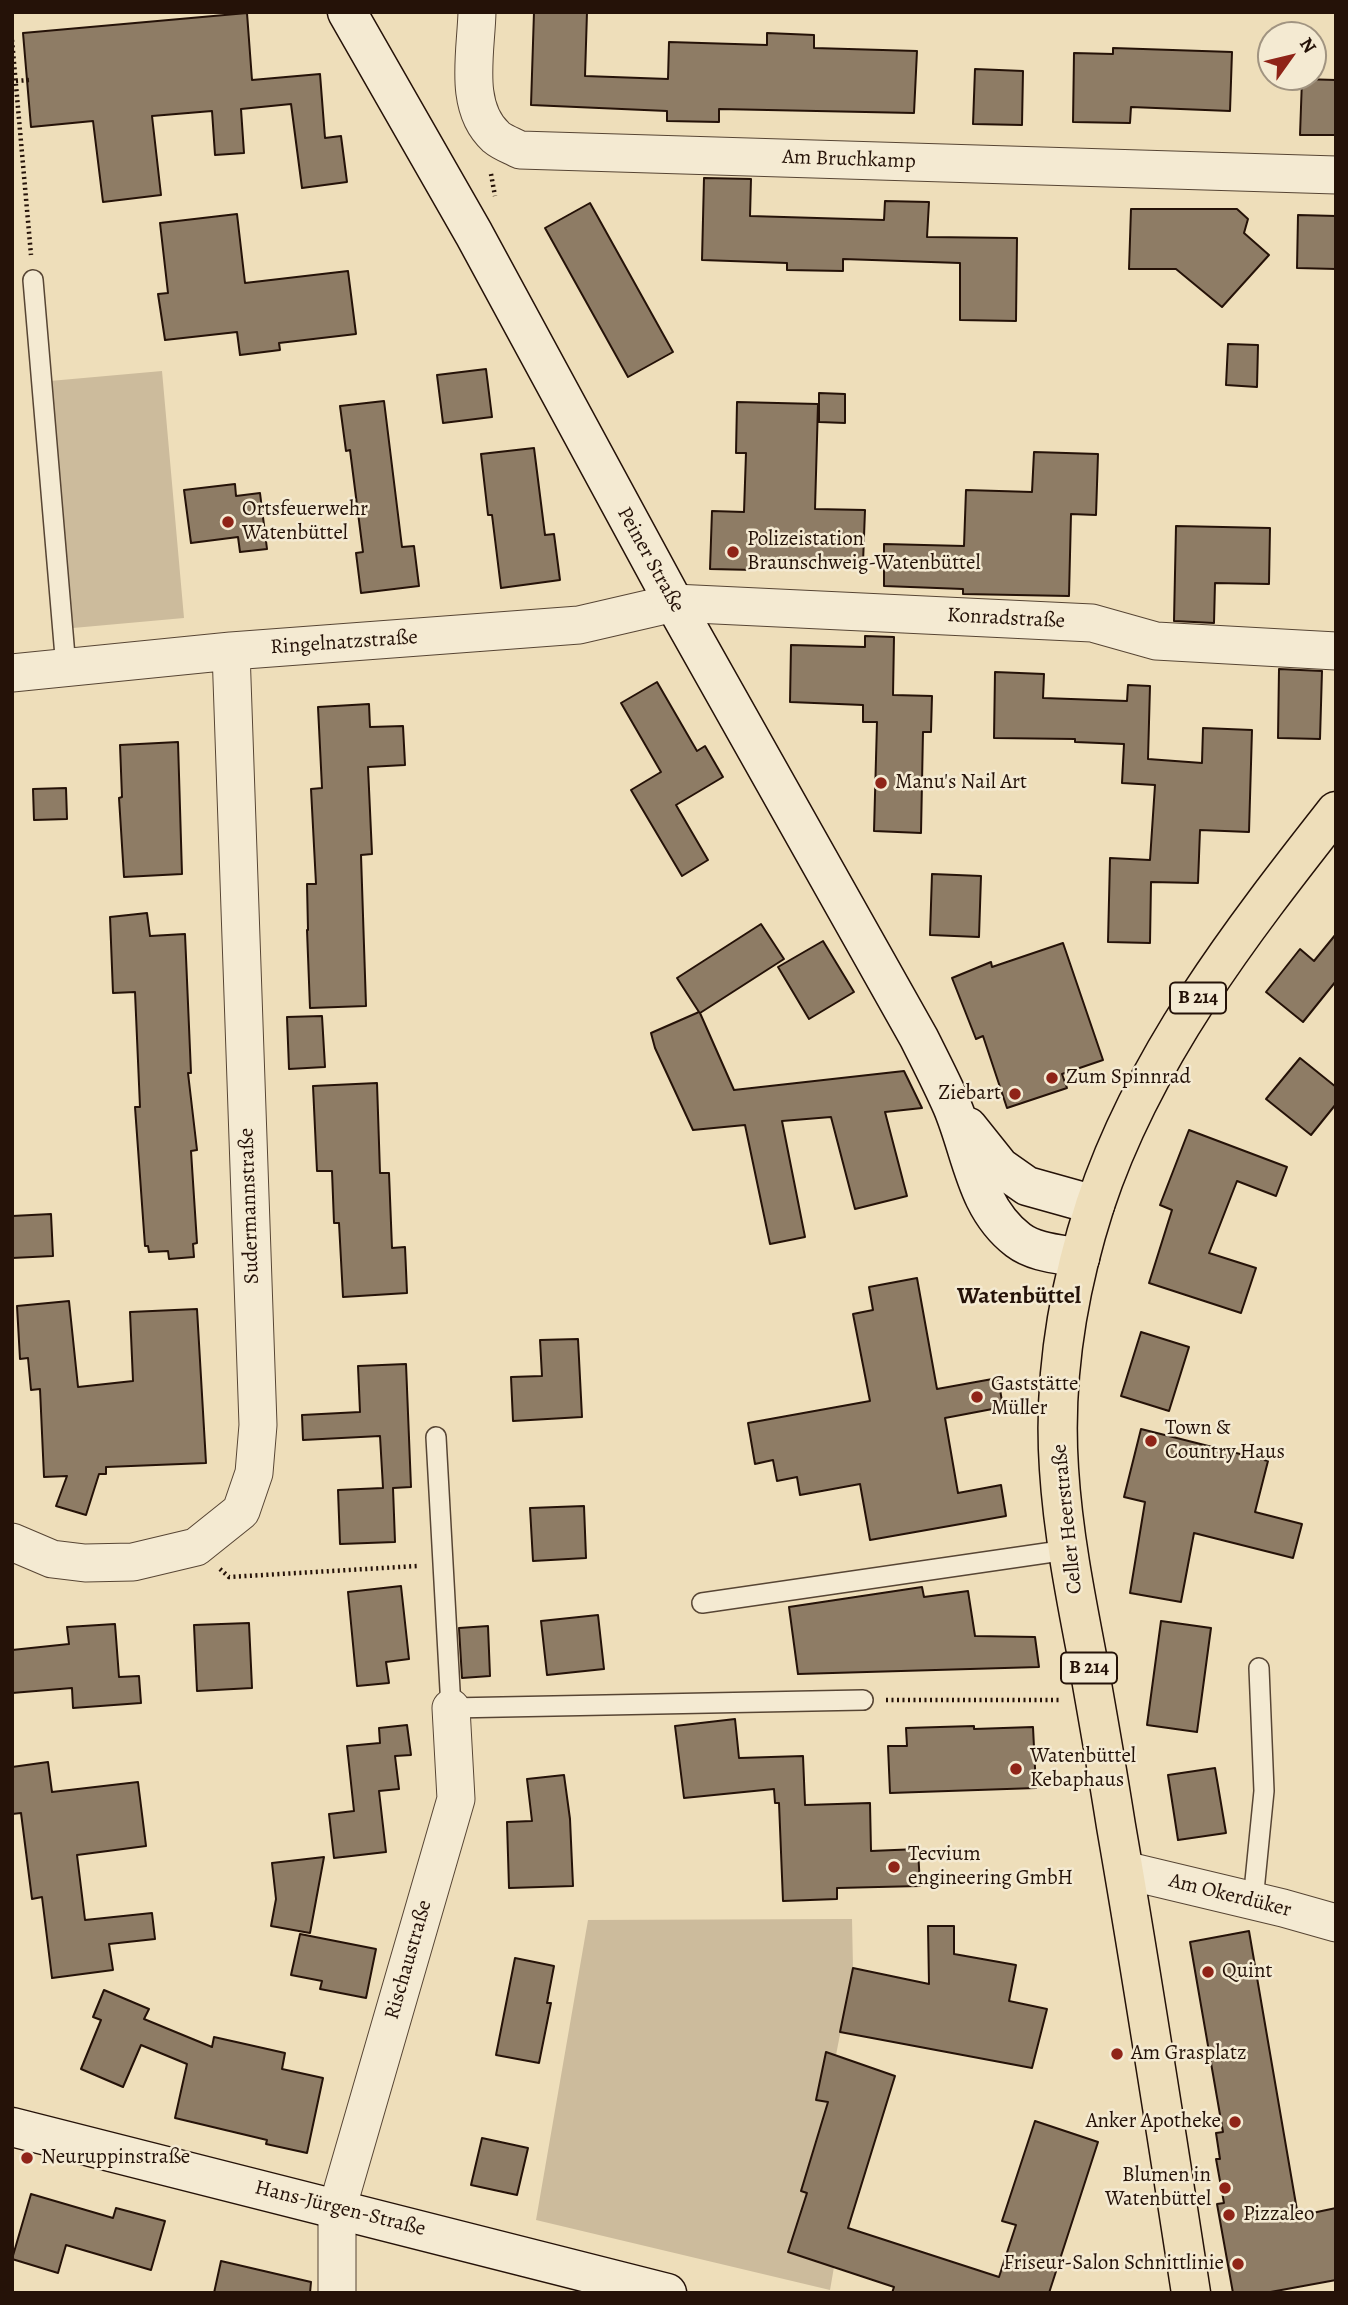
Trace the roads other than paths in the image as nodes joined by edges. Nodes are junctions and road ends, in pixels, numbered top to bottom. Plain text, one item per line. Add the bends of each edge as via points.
1 (347, 12) edge
2 (477, 12) edge
3 (1336, 175) edge
4 (33, 280) road end
5 (674, 603) junction
6 (1336, 650) edge
7 (231, 651) junction
8 (66, 668) junction
9 (12, 673) edge
10 (1336, 811) edge
11 (953, 1108) junction
12 (1095, 1205) junction
13 (1080, 1258) junction
14 (436, 1437) dead end
15 (12, 1542) edge
16 (1067, 1550) junction
17 (702, 1603) dead end
18 (1259, 1668) dead end
19 (863, 1700) road end
20 (452, 1708) junction
21 (1124, 1870) junction
22 (1253, 1901) junction
23 (1336, 1923) edge
24 (12, 2127) edge
25 (337, 2208) junction
26 (337, 2293) edge
27 (667, 2293) edge
28 (1191, 2293) edge

1 - 5 main road, Peiner Straße via 474,234
2 - 3 street, Am Bruchkamp via 475,98 480,118 498,139 520,150
4 - 8 lane
5 - 6 street, Konradstraße via 1092,623 1156,641
5 - 7 street, Ringelnatzstraße via 579,625
5 - 11 main road, Peiner Straße via 919,1038
7 - 8 street, Ringelnatzstraße
7 - 15 street, Sudermannstraße via 258,1425 254,1473 241,1511 196,1547 133,1562 85,1563 52,1559
8 - 9 street, Ringelnatzstraße
10 - 12 main road, Celler Heerstraße / B 214 via 1266,900 1168,1044 1119,1143
11 - 12 main road, Peiner Straße via 1000,1167 1027,1186
11 - 13 main road, Peiner Straße via 971,1169 996,1219 1038,1250
12 - 13 main road, Celler Heerstraße / B 214
13 - 16 main road, Celler Heerstraße / B 214 via 1068,1311 1059,1403 1058,1466
14 - 20 lane, Rischaustraße
16 - 17 lane
16 - 21 main road, Celler Heerstraße / B 214
18 - 22 lane via 1264,1791
19 - 20 lane
20 - 25 street, Rischaustraße via 456,1799
21 - 22 street, Am Okerdüker
21 - 28 main road, Celler Heerstraße / B 214
22 - 23 street, Am Okerdüker
24 - 25 main road, Hans-Jürgen-Straße
25 - 26 street, Rischaustraße
25 - 27 main road, Hans-Jürgen-Straße

